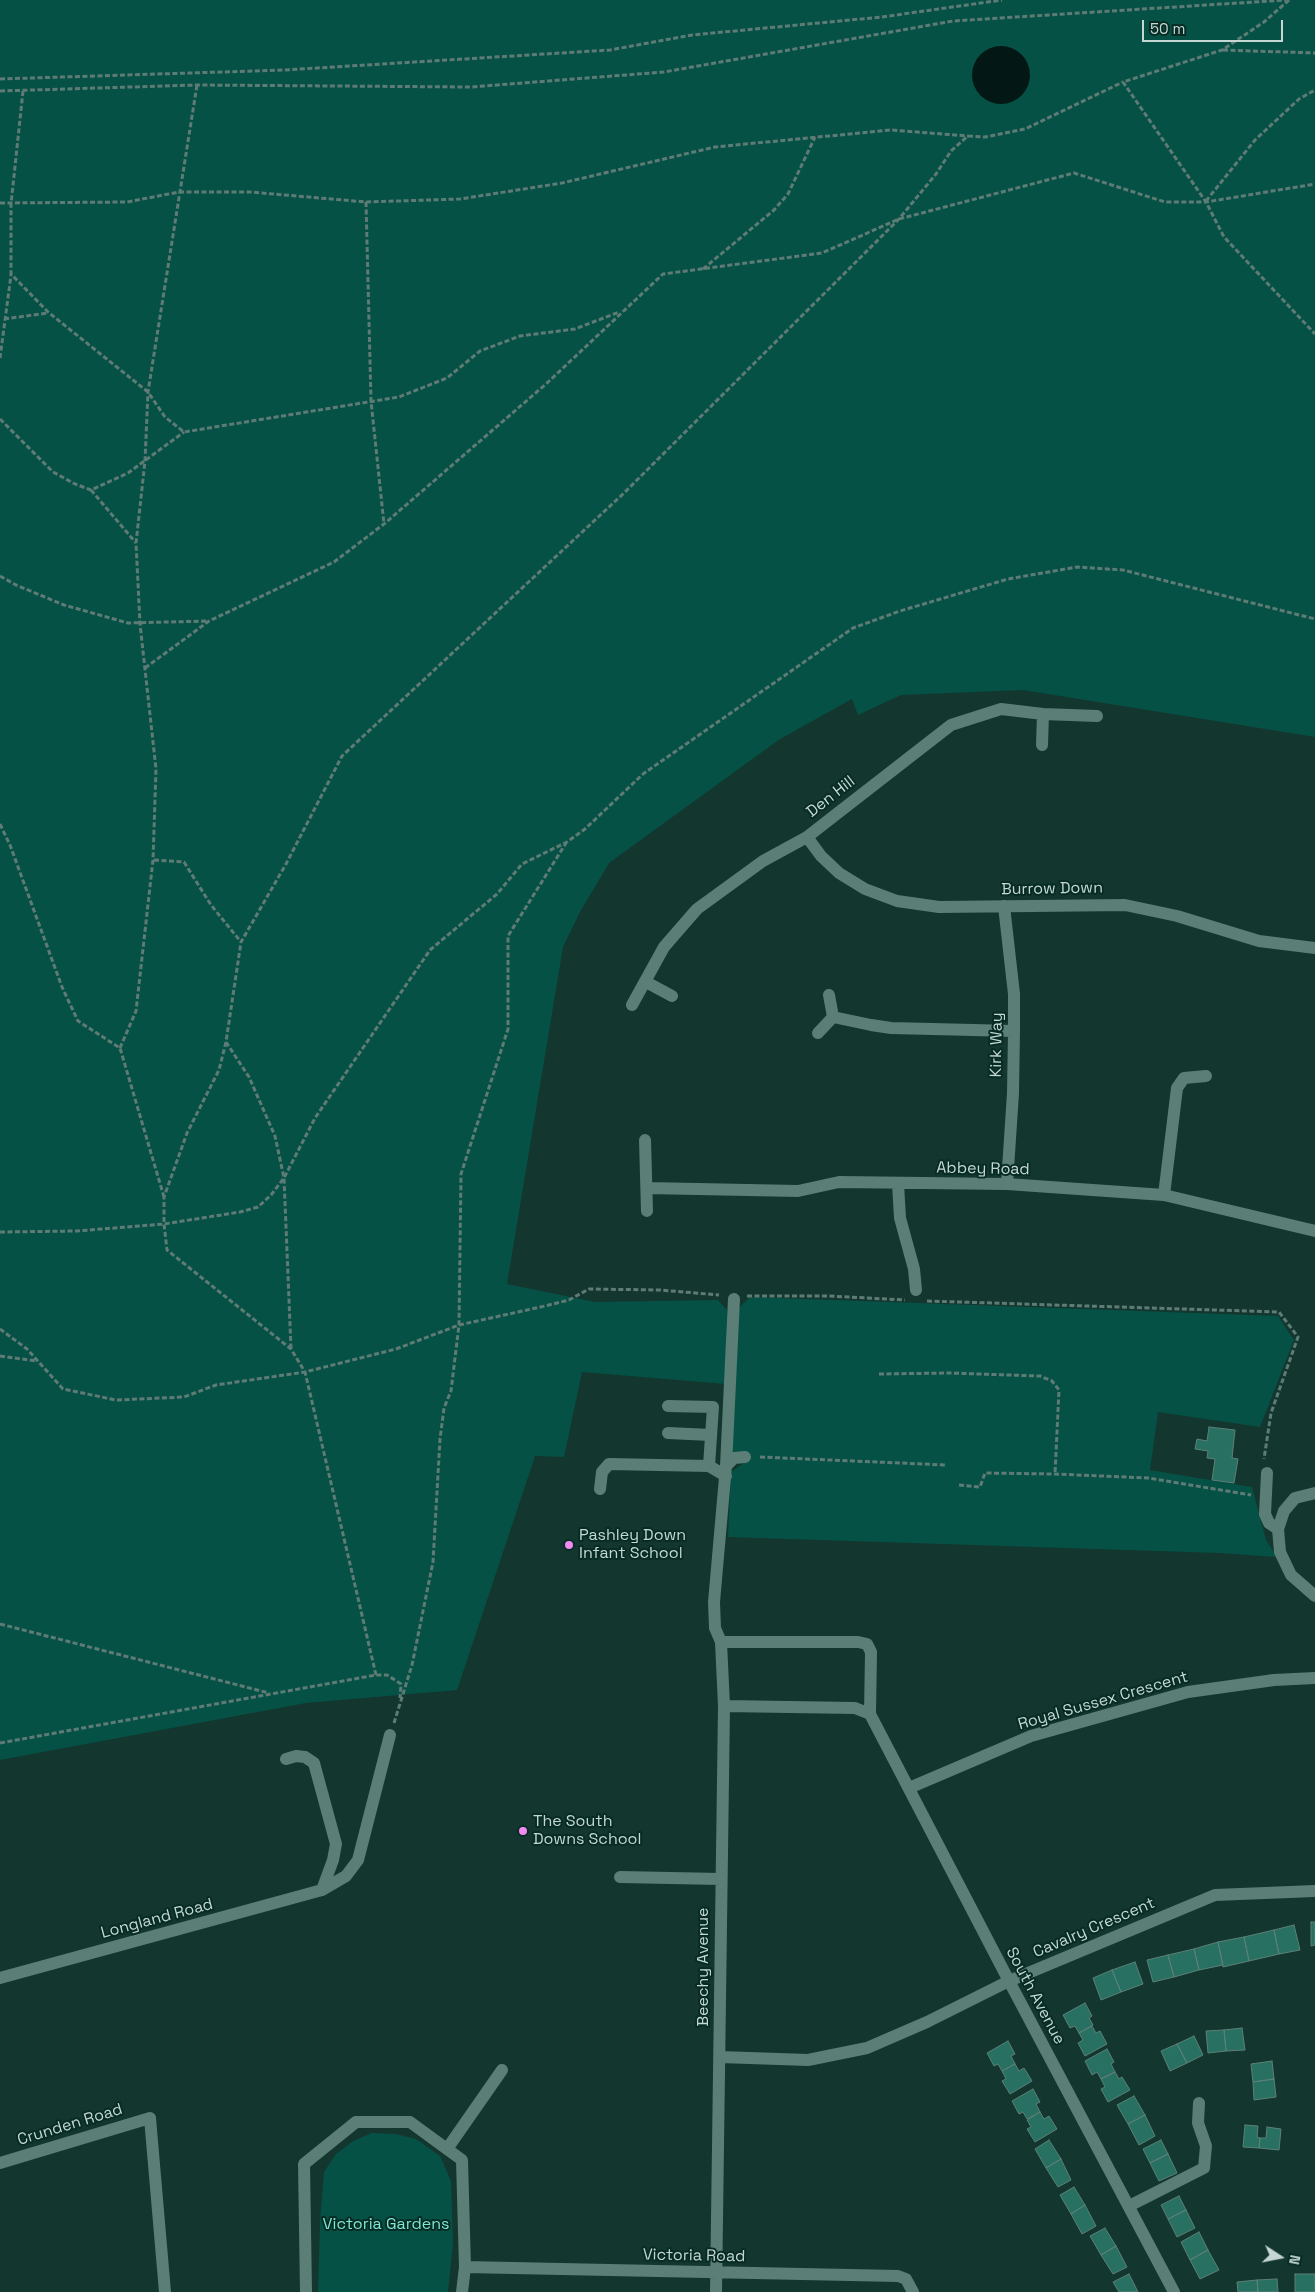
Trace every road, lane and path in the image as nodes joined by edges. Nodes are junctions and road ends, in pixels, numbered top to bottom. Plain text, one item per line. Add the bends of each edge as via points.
1 (1002, 0) edge
2 (1288, 0) edge
3 (1222, 50) junction
4 (1315, 52) edge
5 (0, 79) edge
6 (1122, 82) junction
7 (197, 85) junction
8 (1315, 90) edge
9 (0, 91) edge
10 (24, 91) junction
11 (968, 136) junction
12 (815, 137) junction
13 (1315, 184) edge
14 (179, 192) junction
15 (366, 202) junction
16 (1206, 202) junction
17 (0, 203) edge
18 (11, 204) junction
19 (899, 219) junction
20 (703, 269) junction
21 (11, 274) junction
22 (622, 311) junction
23 (48, 312) junction
24 (4, 319) junction
25 (1315, 334) edge
26 (0, 358) edge
27 (148, 392) junction
28 (371, 401) junction
29 (0, 419) edge
30 (184, 432) junction
31 (145, 461) junction
32 (91, 490) junction
33 (384, 524) junction
34 (136, 543) junction
35 (0, 576) edge
36 (1315, 619) edge
37 (209, 621) junction
38 (140, 624) junction
39 (145, 668) junction
40 (1043, 714) junction
41 (1097, 716) dead end
42 (1042, 745) dead end
43 (0, 824) edge
44 (807, 837) junction
45 (566, 842) junction
46 (154, 860) junction
47 (1004, 906) junction
48 (241, 942) junction
49 (1315, 948) edge
50 (646, 982) junction
51 (672, 996) dead end
52 (829, 996) dead end
53 (632, 1004) dead end
54 (833, 1017) junction
55 (1014, 1031) junction
56 (818, 1033) dead end
57 (226, 1042) junction
58 (120, 1048) junction
59 (1206, 1076) dead end
60 (645, 1140) dead end
61 (284, 1178) junction
62 (898, 1184) junction
63 (1007, 1184) junction
64 (647, 1188) junction
65 (1164, 1195) junction
66 (164, 1196) junction
67 (647, 1211) dead end
68 (164, 1224) junction
69 (1315, 1231) edge
70 (0, 1232) edge
71 (916, 1290) dead end
72 (734, 1299) junction
73 (906, 1300) dead end
74 (926, 1301) dead end
75 (459, 1325) junction
76 (0, 1329) edge
77 (291, 1349) junction
78 (0, 1356) edge
79 (38, 1361) junction
80 (305, 1372) junction
81 (880, 1374) dead end
82 (668, 1406) dead end
83 (668, 1433) dead end
84 (711, 1435) junction
85 (745, 1457) joint
86 (946, 1465) dead end
87 (709, 1466) junction
88 (726, 1471) junction
89 (1267, 1473) joint
90 (1055, 1474) junction
91 (959, 1486) dead end
92 (600, 1490) dead end
93 (1315, 1493) edge
94 (1264, 1498) junction
95 (1278, 1529) junction
96 (1315, 1596) edge
97 (0, 1624) edge
98 (721, 1642) junction
99 (376, 1676) junction
100 (1315, 1678) edge
101 (272, 1694) junction
102 (400, 1703) junction
103 (724, 1706) junction
104 (870, 1714) junction
105 (390, 1735) joint
106 (0, 1743) edge
107 (286, 1759) dead end
108 (909, 1788) junction
109 (620, 1877) dead end
110 (721, 1879) junction
111 (322, 1890) junction
112 (1315, 1891) edge
113 (0, 1978) edge
114 (1008, 1981) junction
115 (720, 2057) junction
116 (502, 2070) dead end
117 (1199, 2103) dead end
118 (447, 2150) junction
119 (0, 2163) edge
120 (1128, 2206) junction
121 (465, 2267) junction
122 (716, 2273) junction
123 (165, 2292) edge
124 (306, 2292) edge
125 (462, 2292) edge
126 (716, 2292) edge
127 (913, 2292) edge
128 (1174, 2292) edge

1 - 5 path via 882,18 692,35 610,50 286,70
2 - 3 path via 1264,22
2 - 7 path via 953,21 664,72 471,86
3 - 4 path
3 - 6 path
6 - 11 path via 1025,130 985,137
6 - 16 path
7 - 10 path
7 - 14 path
8 - 16 path via 1299,99 1255,140
9 - 10 path
10 - 18 path
11 - 12 path via 891,130
11 - 19 path via 951,151
12 - 15 path via 715,147 562,183 460,199
12 - 20 path via 788,194 774,210
13 - 16 path
14 - 15 path via 250,192
14 - 18 path via 127,202
14 - 27 path
15 - 28 path
16 - 19 path via 1165,202 1074,173
16 - 25 path via 1224,237
17 - 18 path
18 - 21 path
19 - 20 path via 822,253
19 - 48 path via 624,493 342,756
20 - 22 path via 663,274
21 - 23 path
21 - 24 path
22 - 28 path via 575,329 520,336 480,351 446,378 399,397
22 - 33 path via 546,384
23 - 24 path
23 - 27 path
24 - 26 path
27 - 30 path via 166,417
27 - 31 path
28 - 30 path
28 - 33 path
29 - 32 path via 53,472
30 - 31 path
31 - 32 path via 128,473
31 - 34 path
32 - 34 path
33 - 37 path via 334,562
34 - 38 path
35 - 38 path via 64,605 128,624
36 - 45 path via 1123,570 1077,567 1008,579 909,608 853,628 643,774 586,828
37 - 38 path
37 - 39 path
38 - 39 path
39 - 46 path via 156,769
40 - 41 street, Den Hill
40 - 42 street
40 - 44 street, Den Hill via 1001,709 951,725
43 - 58 path via 78,1021
44 - 47 street, Burrow Down via 820,856 839,873 865,889 897,901 939,907
44 - 50 street, Den Hill via 763,862 697,909 664,947
45 - 61 path via 522,864 497,894 430,950 315,1118
45 - 75 path via 508,936 508,1029 461,1174
46 - 48 path via 184,862 211,905
46 - 58 path via 136,1012
47 - 49 street, Burrow Down via 1125,905 1177,916 1259,941
47 - 55 street, Kirk Way via 1014,994
48 - 57 path
50 - 51 street
50 - 53 street, Den Hill
52 - 54 street
54 - 55 street via 891,1028
54 - 56 street
55 - 63 street, Kirk Way
57 - 61 path via 249,1077 275,1136
57 - 66 path via 219,1070 187,1133
58 - 66 path
59 - 65 street via 1184,1078 1177,1088
60 - 64 street
61 - 68 path via 258,1207
61 - 77 path
62 - 63 street, Abbey Road
62 - 64 street, Abbey Road via 839,1182 798,1191
62 - 71 street via 900,1218 914,1269
63 - 65 street, Abbey Road
64 - 67 street
65 - 69 street, Abbey Road
66 - 68 path
68 - 70 path via 78,1231
68 - 77 path via 167,1250
72 - 73 path via 752,1294
72 - 75 path via 660,1290 589,1289 569,1300
72 - 88 street, Beechy Avenue
74 - 89 path via 1279,1312 1298,1337 1271,1413 1263,1466
75 - 80 path via 396,1350
75 - 102 path via 451,1391 444,1408 440,1439 433,1562 412,1665
76 - 79 path
77 - 80 path
78 - 79 path
79 - 80 path via 63,1388 116,1400 184,1397 216,1386
80 - 99 path
81 - 90 path via 948,1372 1040,1376 1052,1381 1059,1390
82 - 84 street via 713,1407
83 - 84 street
84 - 87 street
85 - 86 path
85 - 88 street via 734,1458
87 - 88 street
87 - 92 street via 609,1464 602,1472
88 - 98 street, Beechy Avenue via 714,1602 716,1628
89 - 94 street
90 - 91 path via 985,1473 980,1486
90 - 94 path via 1148,1478
93 - 95 street via 1295,1498 1284,1511
94 - 95 street via 1269,1523
95 - 96 street via 1280,1552 1291,1575
97 - 101 path
98 - 103 street, Beechy Avenue
98 - 104 street via 867,1644 871,1652
99 - 101 path
99 - 102 path via 387,1675 401,1684
100 - 108 street, Royal Sussex Crescent via 1274,1680 1188,1692 1031,1736
101 - 106 path
102 - 105 path
103 - 104 street via 855,1708
103 - 110 street, Beechy Avenue
104 - 108 street, South Avenue
105 - 111 street, Longland Road via 358,1860 346,1876
107 - 111 street via 305,1757 314,1763 336,1844
108 - 114 street, South Avenue
109 - 110 street
110 - 115 street, Beechy Avenue
111 - 113 street, Longland Road
112 - 114 street, Cavalry Crescent via 1215,1895
114 - 115 street, Cavalry Crescent via 867,2048 808,2060
114 - 120 street, South Avenue
115 - 122 street, Beechy Avenue
116 - 118 street
117 - 120 street via 1198,2123 1206,2146 1208,2171
118 - 121 street via 462,2160
118 - 124 street via 410,2122 356,2122 304,2164
119 - 123 street, Crunden Road via 150,2118
120 - 128 street, South Avenue
121 - 122 street, Victoria Road
121 - 125 street
122 - 126 street, Beechy Avenue
122 - 127 street, Victoria Road via 898,2276 906,2279

